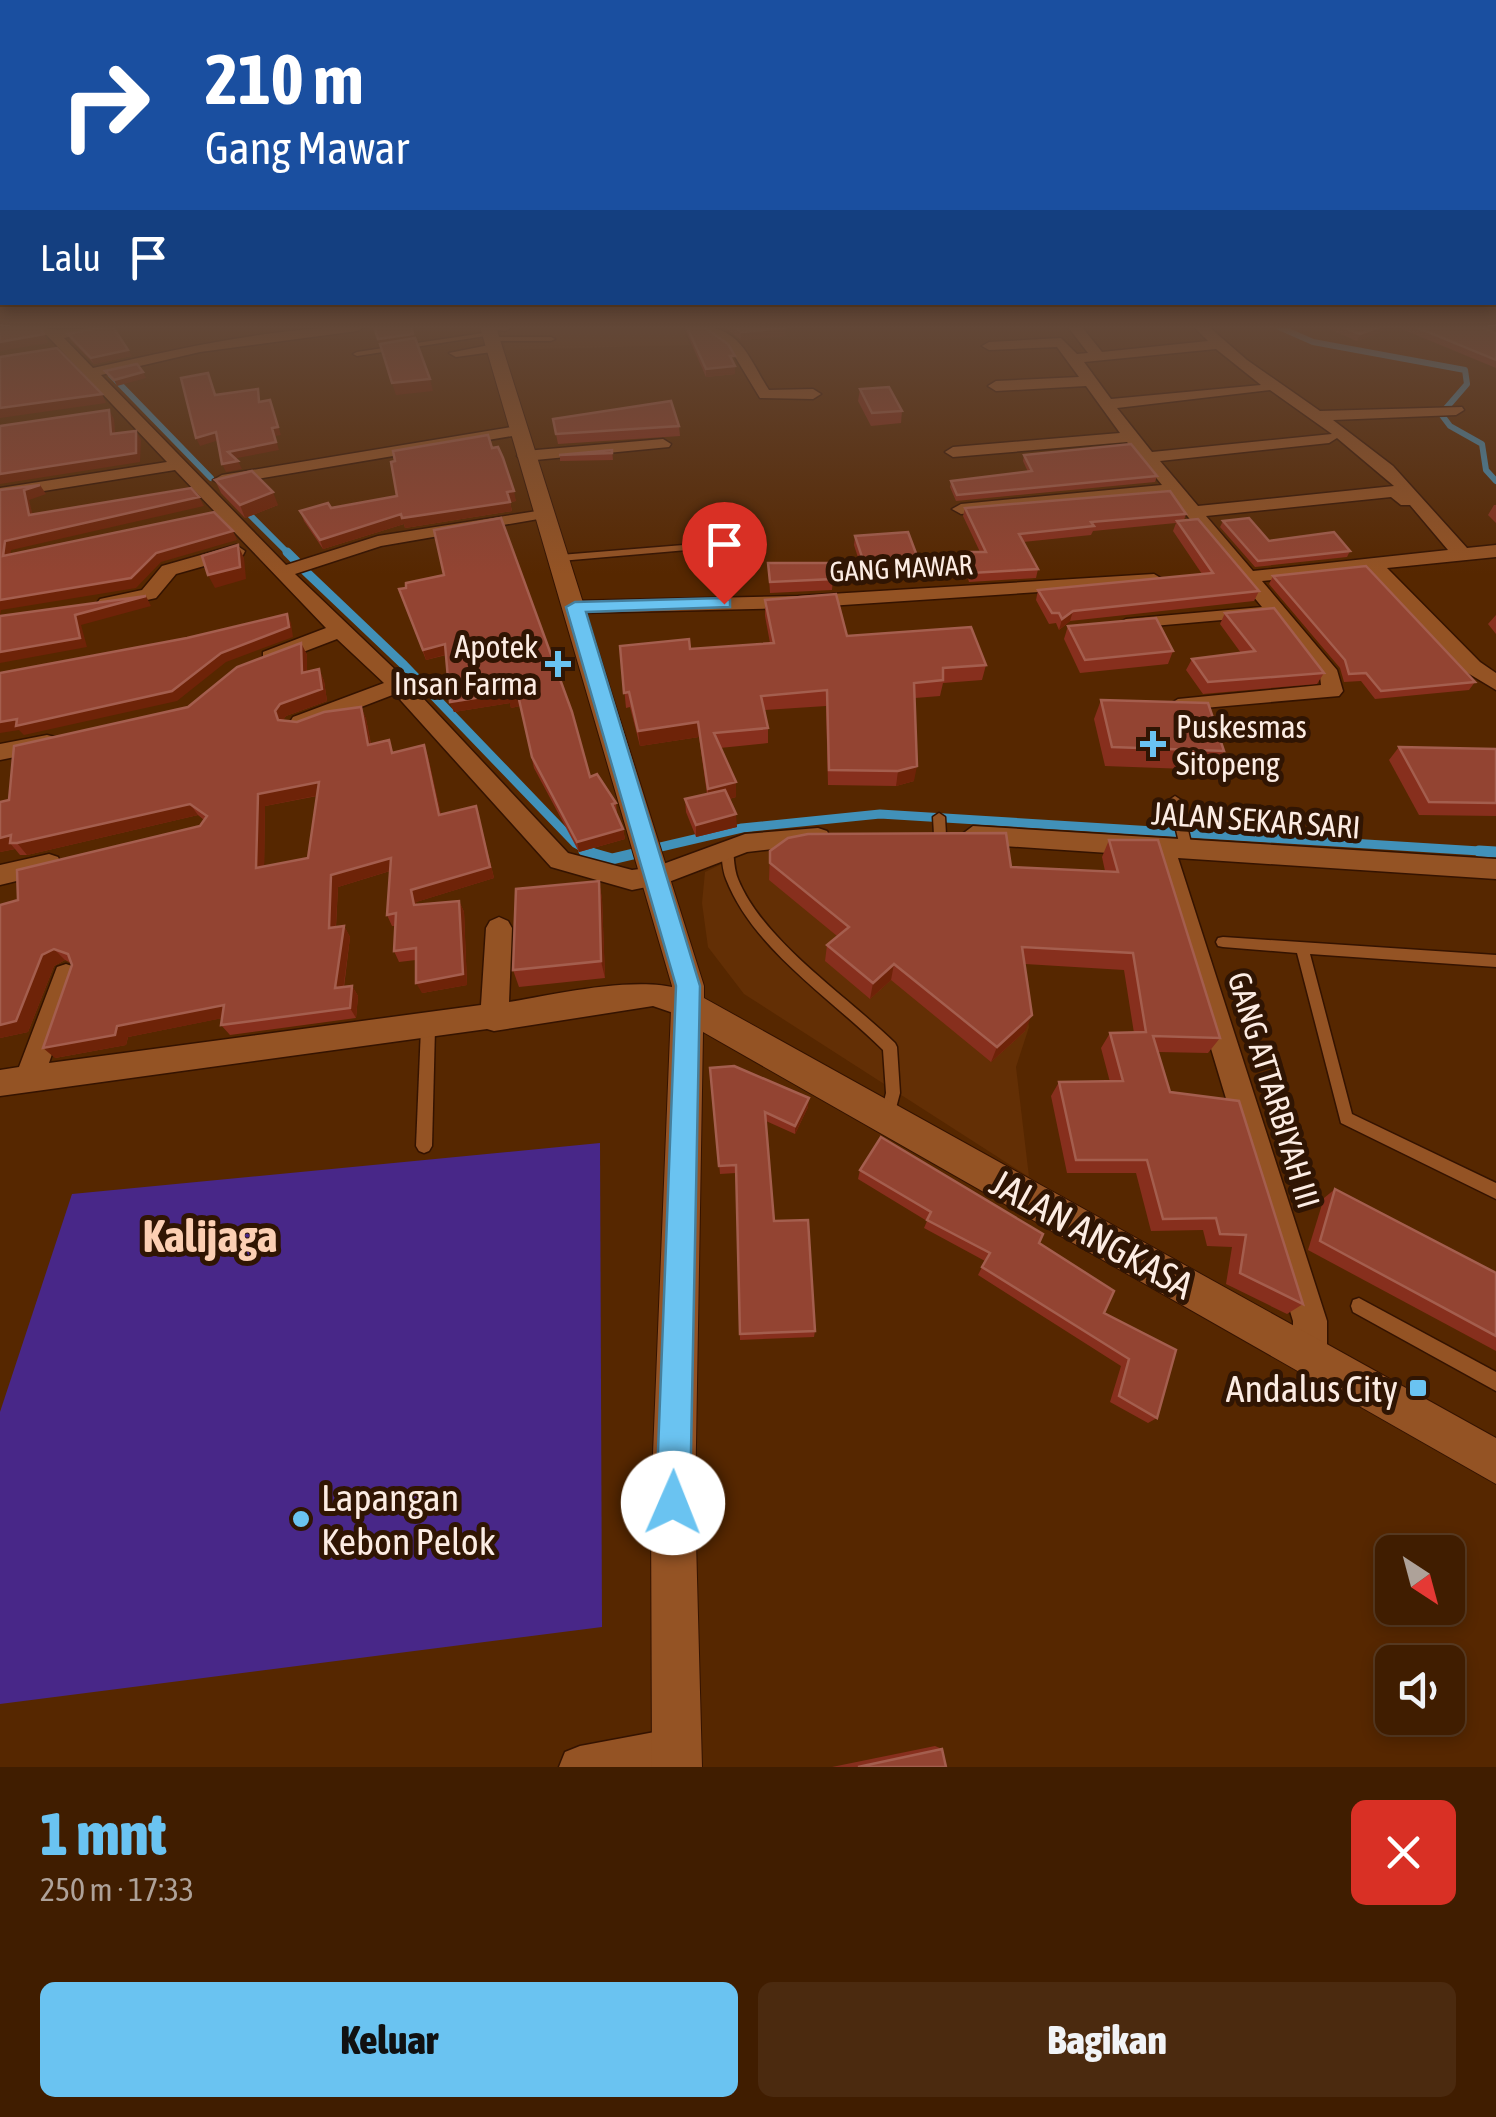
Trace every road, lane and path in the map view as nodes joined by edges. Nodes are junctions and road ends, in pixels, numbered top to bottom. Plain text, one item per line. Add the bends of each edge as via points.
1 (115, 409) edge
2 (512, 409) edge
3 (1112, 409) edge
4 (1309, 409) edge
5 (1447, 410) dead end
6 (1318, 416) junction
7 (518, 431) junction
8 (1131, 437) junction
9 (1328, 438) dead end
10 (663, 444) edge
11 (953, 452) dead end
12 (525, 456) junction
13 (1148, 457) junction
14 (178, 465) junction
15 (200, 485) junction
16 (1174, 490) junction
17 (0, 493) edge
18 (1407, 500) dead end
19 (962, 509) edge
20 (1194, 512) junction
21 (544, 513) junction
22 (255, 544) junction
23 (696, 547) dead end
24 (1496, 551) edge
25 (1462, 554) junction
26 (560, 558) junction
27 (1381, 563) junction
28 (282, 572) junction
29 (1248, 576) junction
30 (1170, 579) edge
31 (90, 605) edge
32 (575, 607) junction
33 (1276, 609) junction
34 (1107, 628) edge
35 (340, 630) junction
36 (245, 666) edge
37 (1494, 680) edge
38 (399, 685) junction
39 (1161, 708) edge
40 (295, 724) edge
41 (69, 738) edge
42 (0, 752) edge
43 (1175, 800) dead end
44 (933, 829) edge
45 (842, 837) edge
46 (1177, 843) junction
47 (727, 848) junction
48 (74, 858) edge
49 (652, 859) junction
50 (1496, 869) edge
51 (0, 875) edge
52 (500, 928) dead end
53 (1223, 942) dead end
54 (1302, 947) junction
55 (1496, 961) edge
56 (66, 975) edge
57 (688, 1006) junction
58 (494, 1019) junction
59 (428, 1028) junction
60 (14, 1082) edge
61 (886, 1118) junction
62 (424, 1146) dead end
63 (1496, 1191) edge
64 (1359, 1306) dead end
65 (1310, 1356) junction
66 (1496, 1382) edge
67 (1496, 1462) edge
68 (676, 1758) edge
69 (580, 1767) edge

1 - 14 street
2 - 7 street
3 - 8 street
4 - 6 street
5 - 6 street
6 - 25 street via 1410,490 1429,522
7 - 12 street
7 - 15 street
8 - 11 street
8 - 13 street
9 - 13 street
10 - 12 street
12 - 21 street
13 - 16 street
14 - 15 street
14 - 17 street
15 - 22 street via 215,514
16 - 19 street
16 - 20 street
18 - 20 street via 1395,491
20 - 29 street
21 - 26 street
21 - 28 street via 378,541
22 - 28 street
22 - 31 street via 169,570 144,596
23 - 26 lane
24 - 25 street
25 - 27 street
26 - 32 street
27 - 29 street
27 - 37 street via 1489,664
28 - 35 street via 308,609
29 - 33 street
30 - 32 street, GANG MAWAR via 798,602
32 - 49 street
33 - 34 street
33 - 39 street via 1330,676 1332,690
35 - 36 street
35 - 38 street
38 - 40 street
38 - 49 street via 560,860 620,880
41 - 42 street
43 - 46 lane
44 - 46 street, JALAN SEKAR SARI
45 - 47 street
46 - 50 street, JALAN SEKAR SARI
46 - 65 street, GANG ATTARBIYAH III via 1310,1320
47 - 49 street
47 - 61 lane via 728,866 755,922 890,1047 893,1093
48 - 51 street
49 - 57 street
52 - 58 street
53 - 54 lane
54 - 55 lane
54 - 63 lane via 1346,1118
56 - 60 street
57 - 58 street via 663,994
57 - 61 street, JALAN ANGKASA
57 - 68 street via 673,1503
58 - 59 street
59 - 60 street
59 - 62 lane
61 - 65 street, JALAN ANGKASA
64 - 66 lane
65 - 67 street, JALAN ANGKASA
68 - 69 street

